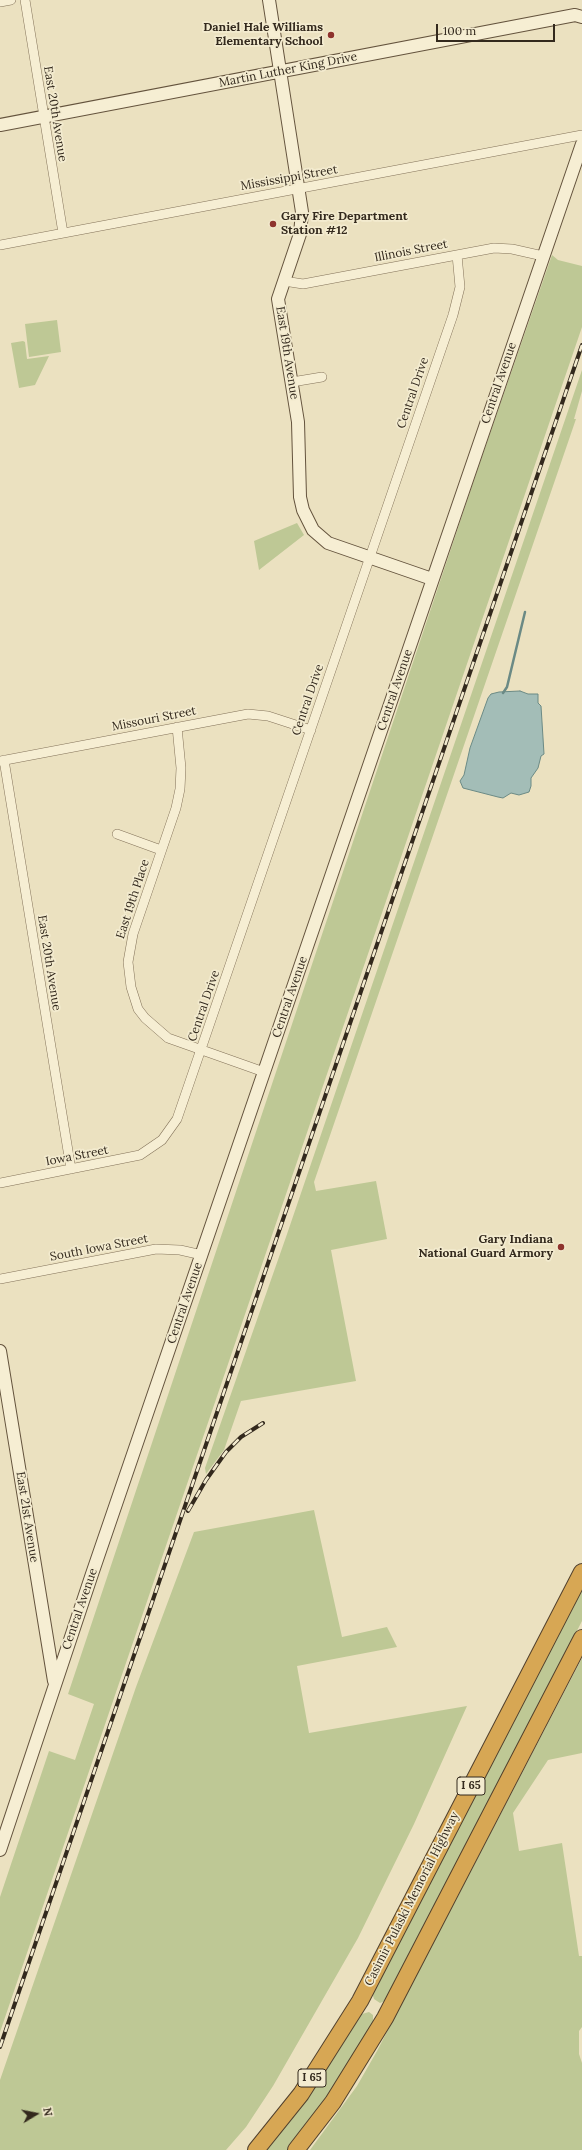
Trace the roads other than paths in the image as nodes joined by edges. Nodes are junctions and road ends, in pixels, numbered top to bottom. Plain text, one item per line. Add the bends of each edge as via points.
1 (11, 0) edge
2 (25, 0) edge
3 (269, 0) edge
4 (0, 2) edge
5 (580, 14) edge
6 (281, 71) junction
7 (44, 116) junction
8 (0, 125) edge
9 (582, 135) edge
10 (582, 144) edge
11 (299, 189) junction
12 (63, 233) junction
13 (0, 245) edge
14 (457, 255) junction
15 (543, 256) junction
16 (284, 281) junction
17 (322, 377) dead end
18 (292, 382) junction
19 (370, 559) junction
20 (432, 579) junction
21 (176, 727) junction
22 (311, 730) junction
23 (2, 761) edge
24 (117, 834) dead end
25 (161, 850) junction
26 (201, 1051) junction
27 (264, 1072) junction
28 (157, 1145) joint
29 (70, 1169) junction
30 (0, 1183) edge
31 (202, 1255) junction
32 (0, 1279) edge
33 (0, 1351) edge
34 (3, 1383) edge
35 (582, 1572) edge
36 (582, 1638) edge
37 (55, 1684) junction
38 (0, 1850) edge
39 (256, 2150) edge
40 (296, 2150) edge

1 - 4 street
2 - 7 street, East 20th Avenue
3 - 6 main road, East 19th Avenue
5 - 6 main road, Martin Luther King Drive
6 - 7 main road, Martin Luther King Drive
6 - 11 main road, East 19th Avenue
7 - 8 main road, Martin Luther King Drive
7 - 12 street, East 20th Avenue
9 - 11 street, Mississippi Street
10 - 15 main road, Central Avenue
11 - 12 street, Mississippi Street
11 - 16 main road, East 19th Avenue via 301,229
12 - 13 street, Mississippi Street
14 - 15 street, Illinois Street via 504,248
14 - 16 street, Illinois Street via 303,284
14 - 19 street, Central Drive via 460,281 458,298
15 - 20 main road, Central Avenue
16 - 18 main road, East 19th Avenue via 278,299
17 - 18 street
18 - 19 main road, East 19th Avenue via 300,435 300,497 305,517 323,540
19 - 20 main road, East 19th Avenue
19 - 22 street, Central Drive
20 - 27 main road, Central Avenue
21 - 22 street, Missouri Street via 253,714 268,716
21 - 23 street, Missouri Street
21 - 25 street, East 19th Place via 181,768 180,789
22 - 26 street, Central Drive
23 - 29 street, East 20th Avenue
24 - 25 street
25 - 26 street, East 19th Place via 133,934 128,962 131,987 138,1008 152,1026 176,1042
26 - 27 street, East 19th Place
26 - 28 street, Central Drive via 177,1119
27 - 31 main road, Central Avenue
28 - 29 street, Iowa Street via 134,1157
29 - 30 street, Iowa Street
31 - 32 street, South Iowa Street via 180,1250 156,1249
31 - 37 main road, Central Avenue
33 - 34 main road, East 21st Avenue
34 - 37 main road, East 21st Avenue
35 - 39 highway, Casimir Pulaski Memorial Highway / I 65 via 360,2001 301,2094
36 - 40 highway, I 65 via 385,2018 332,2102
37 - 38 main road, Central Avenue

